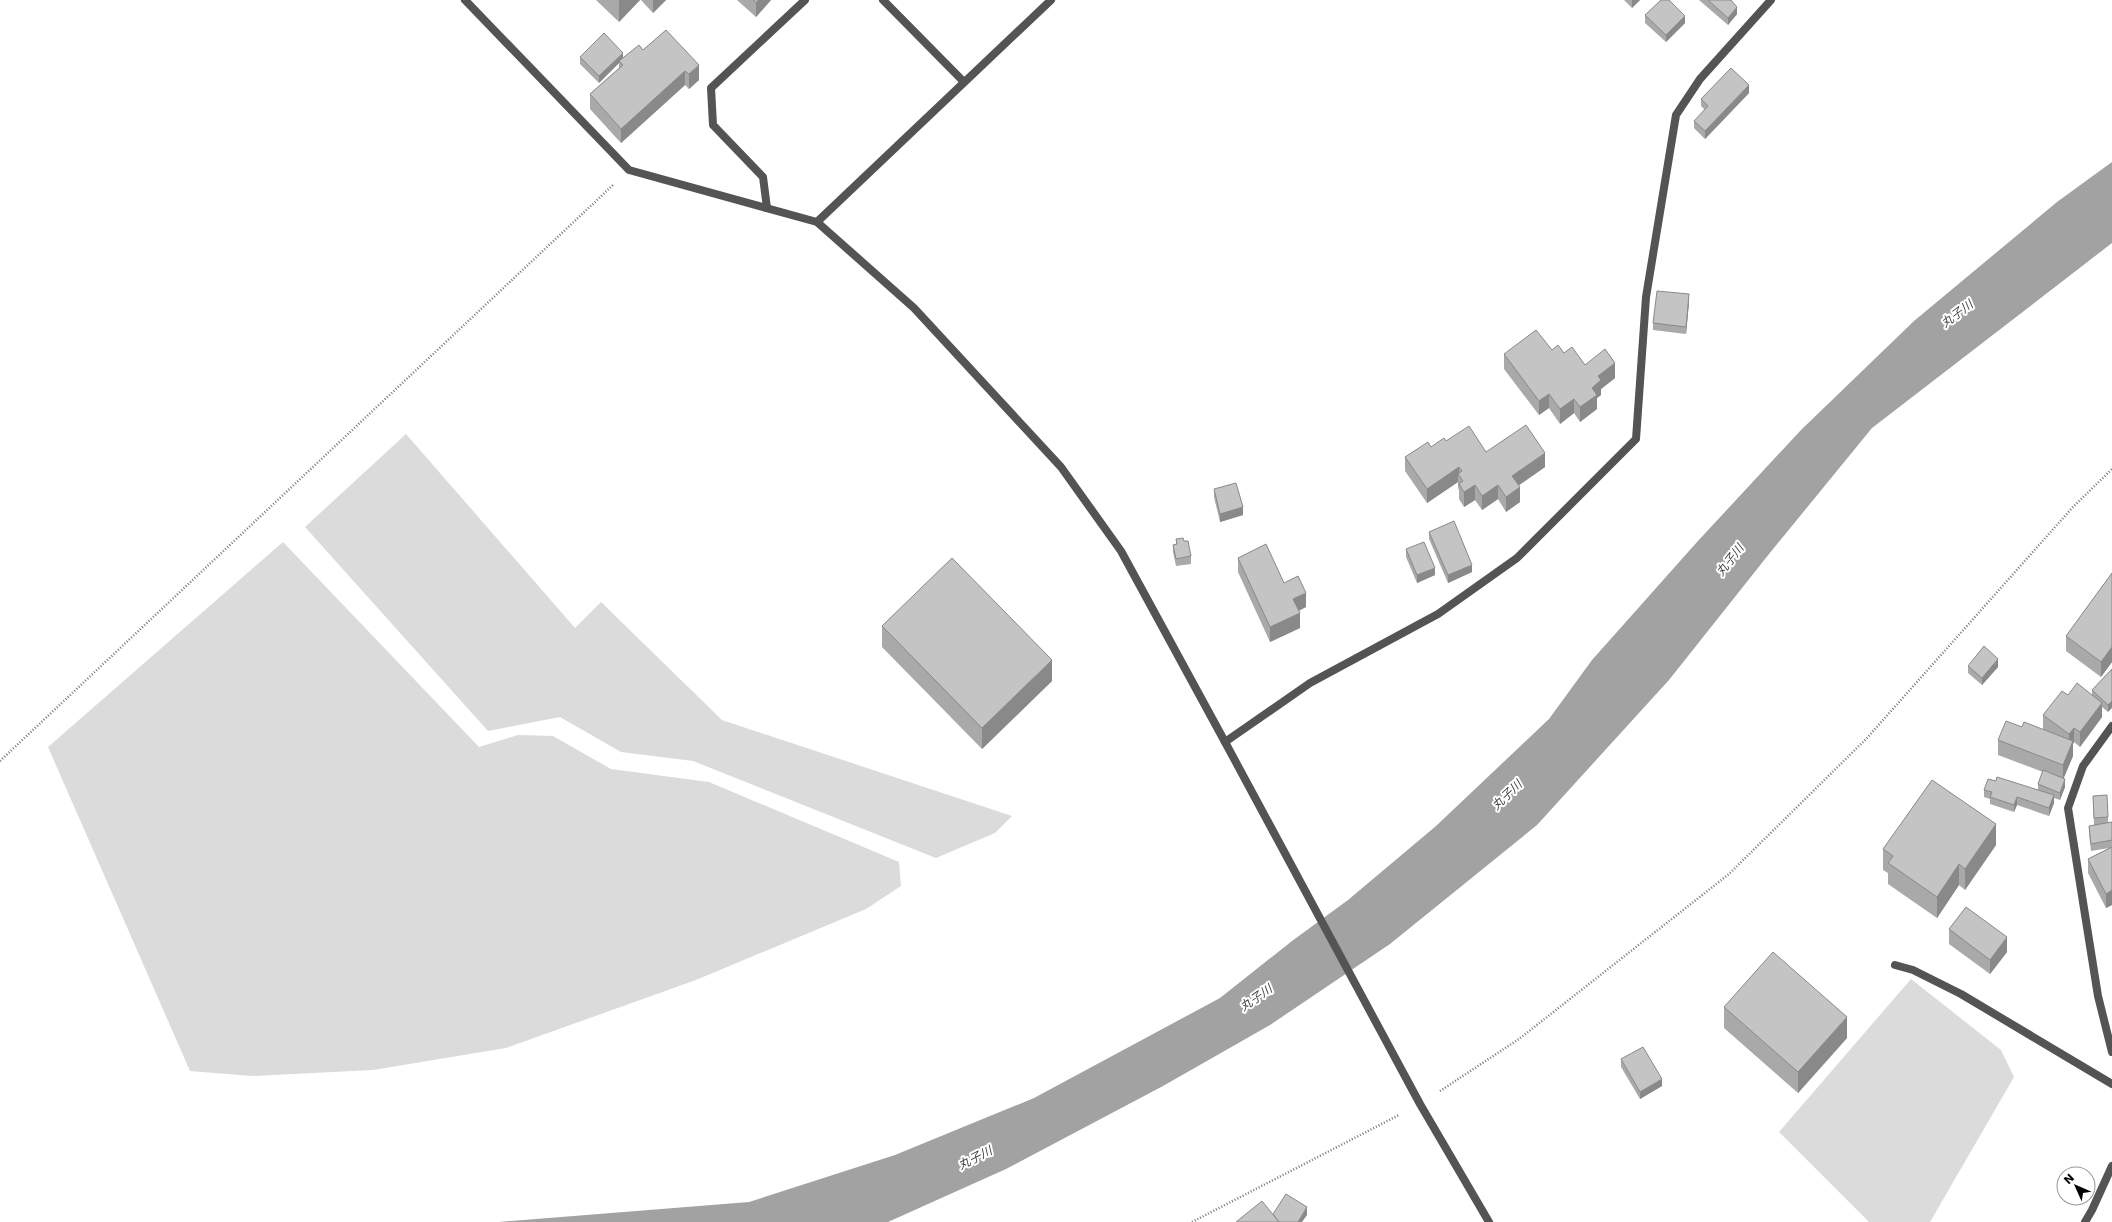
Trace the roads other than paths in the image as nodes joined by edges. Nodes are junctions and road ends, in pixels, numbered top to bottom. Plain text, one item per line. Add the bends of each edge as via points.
1 (465, 0) edge
2 (805, 0) edge
3 (882, 0) edge
4 (1051, 0) edge
5 (1771, 0) edge
6 (964, 82) junction
7 (767, 208) junction
8 (817, 222) junction
9 (2112, 726) edge
10 (1225, 742) junction
11 (1895, 965) dead end
12 (2112, 1052) edge
13 (2112, 1084) edge
14 (2112, 1166) edge
15 (1489, 1222) edge
16 (2085, 1222) edge

1 - 7 street via 629,170
2 - 7 street via 711,88 713,125 763,177
3 - 6 street
4 - 6 street
5 - 10 street via 1700,79 1676,114 1646,297 1636,439 1517,558 1438,614 1310,684
6 - 8 street
7 - 8 street
8 - 10 street via 914,308 1061,467 1121,551
9 - 12 street via 2083,766 2068,808 2098,996
10 - 15 street via 1420,1104
11 - 13 street via 1913,970 1961,994
14 - 16 street

